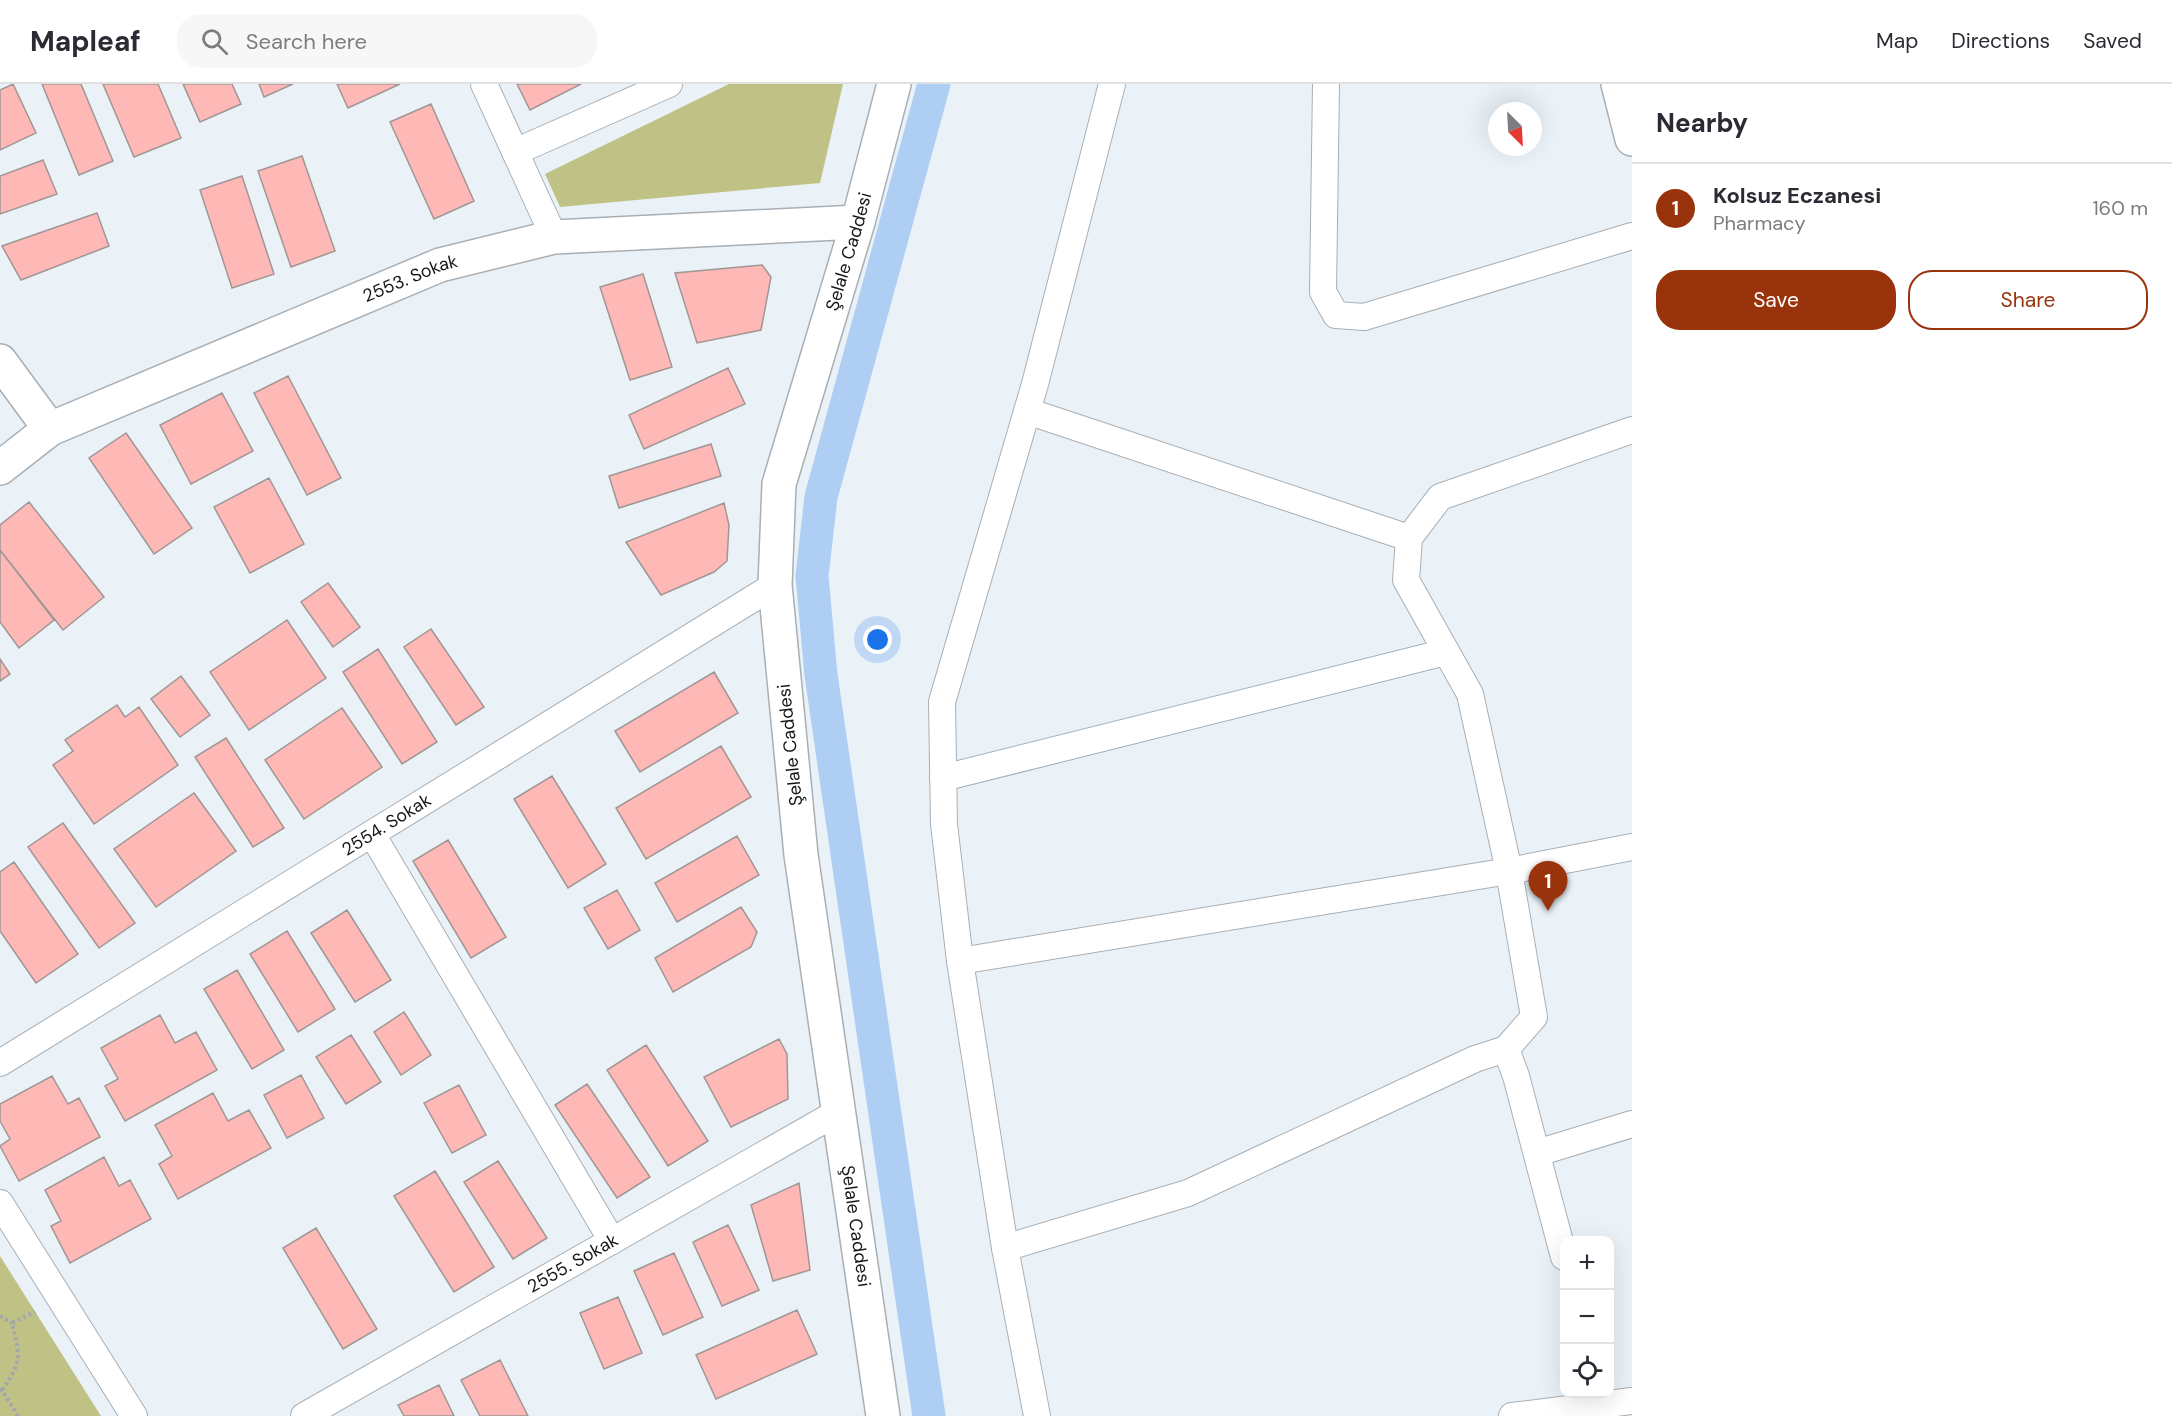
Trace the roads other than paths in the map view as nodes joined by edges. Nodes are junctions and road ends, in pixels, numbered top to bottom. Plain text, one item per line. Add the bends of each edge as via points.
1 (484, 84) edge
2 (669, 84) edge
3 (894, 84) edge
4 (1112, 84) edge
5 (1326, 84) edge
6 (1618, 84) edge
7 (1632, 139) edge
8 (515, 152) junction
9 (858, 222) junction
10 (1632, 236) edge
11 (554, 237) junction
12 (0, 361) edge
13 (1028, 411) junction
14 (50, 429) junction
15 (1632, 430) edge
16 (0, 468) edge
17 (1409, 538) junction
18 (775, 585) junction
19 (1446, 652) junction
20 (943, 778) junction
21 (372, 834) junction
22 (1632, 847) edge
23 (1509, 871) junction
24 (960, 961) junction
25 (1506, 1049) junction
26 (0, 1063) edge
27 (840, 1111) junction
28 (1632, 1124) edge
29 (1537, 1153) junction
30 (0, 1203) edge
31 (612, 1241) junction
32 (1560, 1242) edge
33 (1005, 1248) junction
34 (1632, 1401) edge
35 (1604, 1405) edge
36 (134, 1416) edge
37 (304, 1416) edge
38 (883, 1416) edge
39 (1037, 1416) edge
40 (1512, 1416) edge

1 - 8 street
2 - 8 street
3 - 9 street, Şelale Caddesi
4 - 13 street
5 - 10 street via 1323,292 1336,315 1364,317
6 - 7 street
8 - 11 street
9 - 11 street, 2553. Sokak
9 - 18 street, Şelale Caddesi via 778,484
11 - 14 street, 2553. Sokak via 440,265
12 - 14 street
13 - 17 street
13 - 20 street via 942,702
14 - 16 street, 2553. Sokak
15 - 17 street via 1440,497
17 - 19 street via 1406,580
18 - 21 street, 2554. Sokak
18 - 27 street, Şelale Caddesi via 801,855
19 - 20 street
19 - 23 street via 1470,694
20 - 24 street via 944,824
21 - 26 street, 2554. Sokak
21 - 31 street
22 - 23 street
23 - 24 street
23 - 25 street via 1533,1017
24 - 33 street
25 - 29 street
25 - 33 street via 1475,1059 1188,1193
27 - 31 street, 2555. Sokak
27 - 38 street, Şelale Caddesi
28 - 29 street
29 - 32 street
30 - 36 street
31 - 37 street, 2555. Sokak
33 - 39 street
34 - 35 street
35 - 40 street

